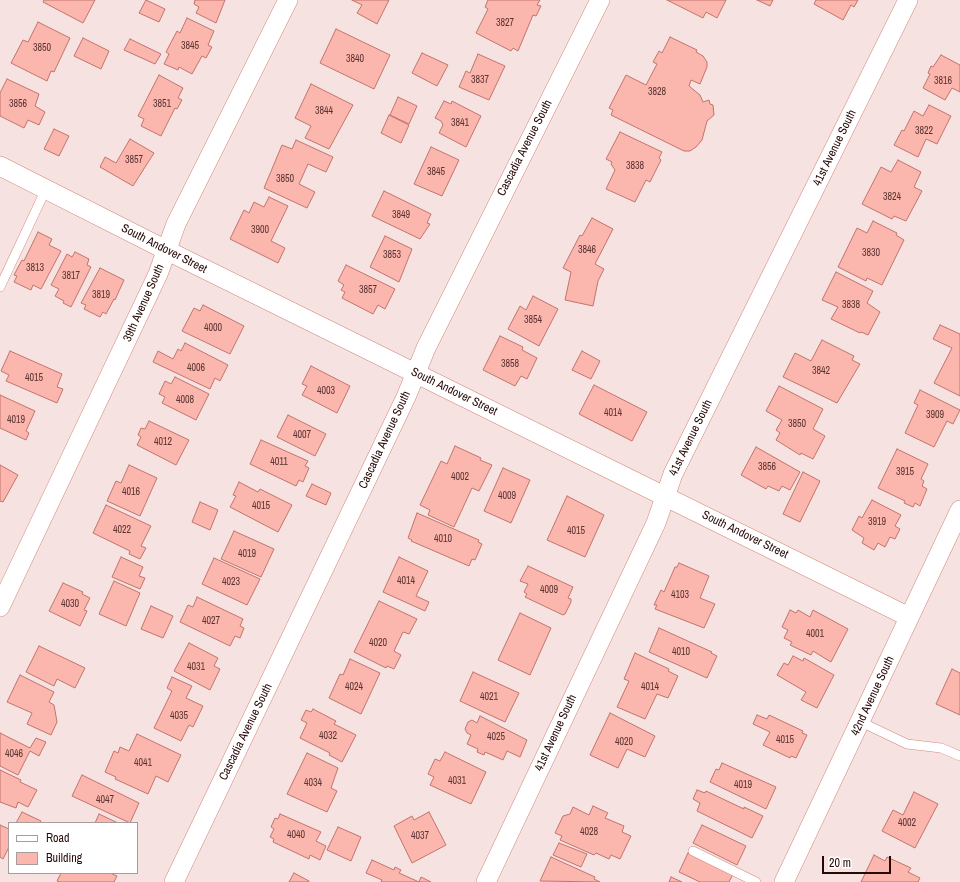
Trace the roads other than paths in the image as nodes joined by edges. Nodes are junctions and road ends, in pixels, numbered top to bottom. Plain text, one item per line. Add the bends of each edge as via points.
1 (288, 0) edge
2 (600, 0) edge
3 (908, 0) edge
4 (0, 166) edge
5 (46, 189) junction
6 (166, 250) junction
7 (0, 287) edge
8 (416, 373) junction
9 (666, 496) junction
10 (960, 510) edge
11 (0, 607) edge
12 (909, 617) junction
13 (861, 722) junction
14 (960, 756) edge
15 (693, 851) dead end
16 (174, 882) edge
17 (486, 882) edge
18 (756, 882) edge
19 (784, 882) edge

1 - 6 street, 39th Avenue South via 176,224
2 - 8 street, Cascadia Avenue South via 429,341
3 - 9 street, 41st Avenue South via 673,474
4 - 5 street, South Andover Street
5 - 6 street, South Andover Street
5 - 7 lane
6 - 8 street, South Andover Street
6 - 11 street, 39th Avenue South via 158,274
8 - 9 street, South Andover Street
8 - 16 street, Cascadia Avenue South
9 - 12 street, South Andover Street
9 - 17 street, 41st Avenue South via 656,523
10 - 12 street, 42nd Avenue South
12 - 13 street, 42nd Avenue South
13 - 14 lane via 907,744 941,748
13 - 19 street, 42nd Avenue South
15 - 18 lane

